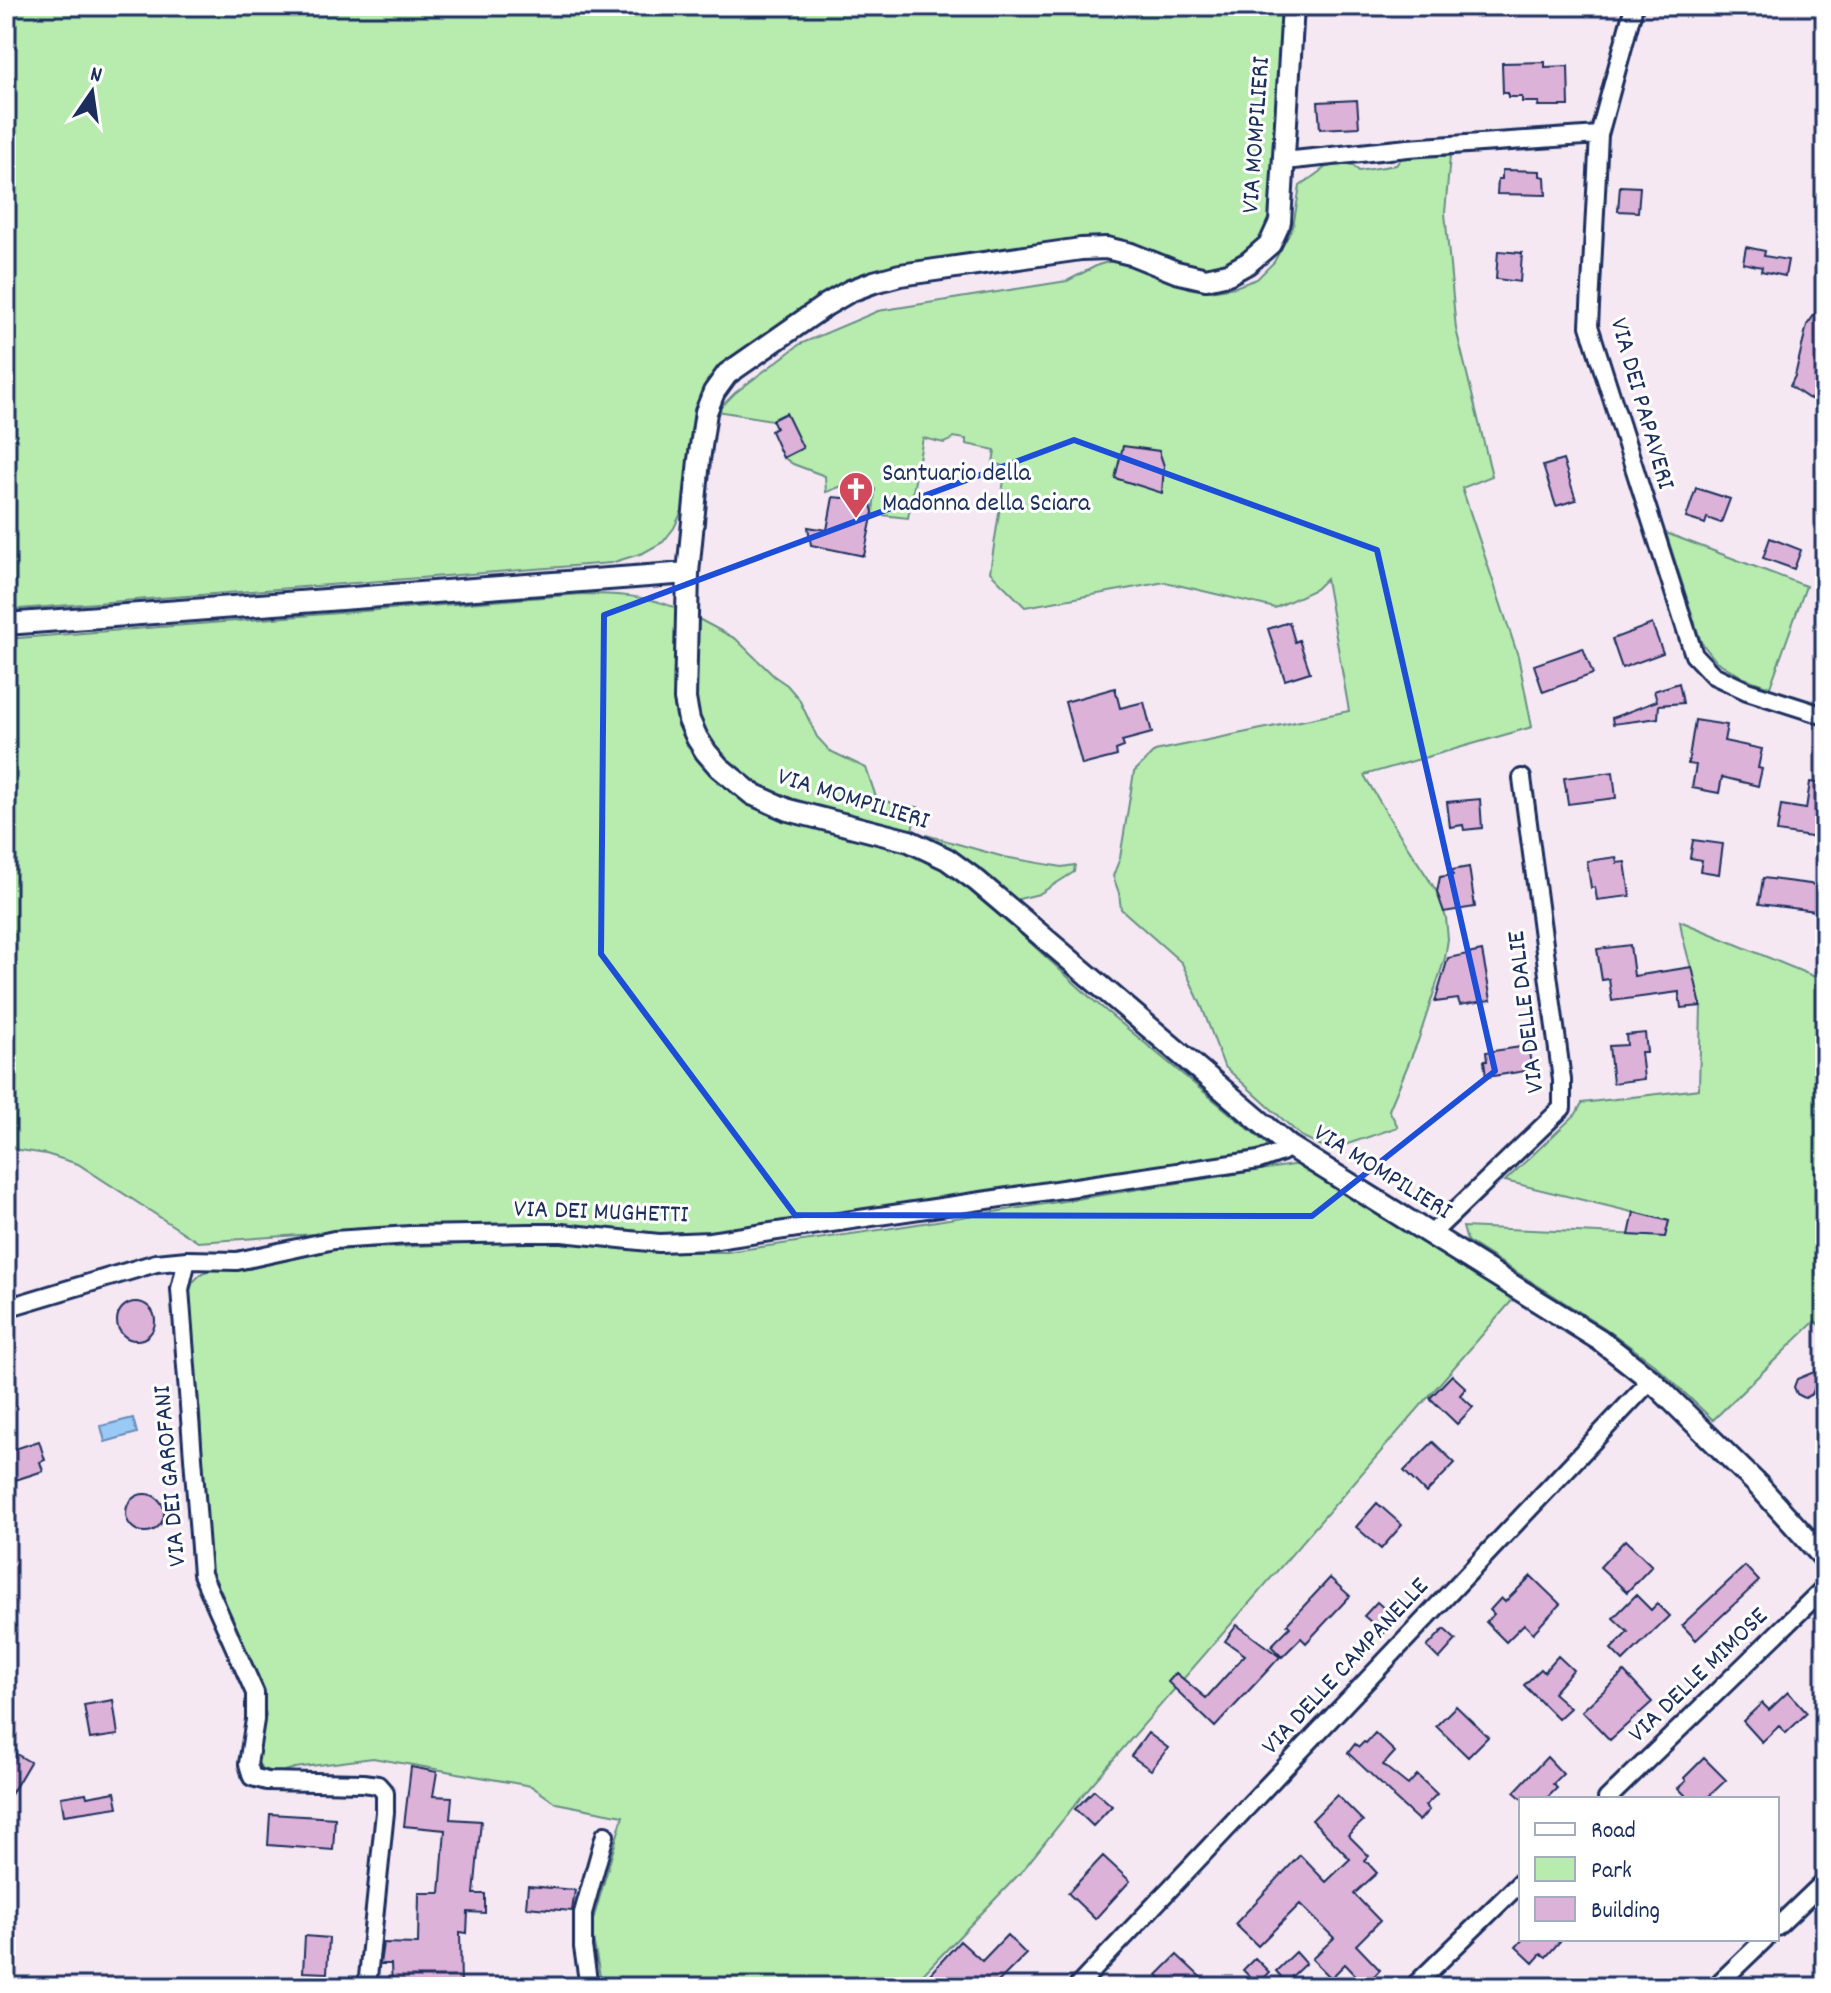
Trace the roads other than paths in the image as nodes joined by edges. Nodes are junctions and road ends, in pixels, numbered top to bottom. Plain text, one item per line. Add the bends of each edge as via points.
1 (1293, 6) edge
2 (1634, 6) edge
3 (1599, 135) junction
4 (1284, 161) junction
5 (688, 573) junction
6 (6, 624) edge
7 (1825, 716) edge
8 (1522, 778) dead end
9 (1289, 1146) junction
10 (1431, 1234) junction
11 (187, 1260) junction
12 (6, 1308) edge
13 (1651, 1380) junction
14 (1825, 1559) edge
15 (1825, 1587) edge
16 (1609, 1797) edge
17 (605, 1835) dead end
18 (1825, 1881) edge
19 (1519, 1884) edge
20 (1779, 1925) edge
21 (1763, 1941) edge
22 (367, 1987) edge
23 (589, 1987) edge
24 (1077, 1987) edge
25 (1413, 1987) edge
26 (1715, 1987) edge

1 - 4 street, VIA MOMPILIERI
2 - 3 street, VIA DEI PAPAVERI
3 - 4 street
3 - 7 street, VIA DEI PAPAVERI via 1589,326 1694,655 1713,675 1747,691
4 - 5 street, VIA MOMPILIERI via 1280,222 1270,244 1228,274 1206,279 1106,248 1081,249 900,275 826,305 727,374 714,392 699,460
5 - 6 street
5 - 9 street, VIA MOMPILIERI via 685,699 697,738 719,767 771,804 909,841 947,859
8 - 10 street, VIA DELLE DALIE via 1562,1108
9 - 10 street, VIA MOMPILIERI
9 - 11 street, VIA DEI MUGHETTI via 1259,1160 710,1241 659,1243 562,1233 410,1235 334,1240 237,1261
10 - 13 street, VIA MOMPILIERI via 1600,1340
11 - 12 street, VIA DEI MUGHETTI via 156,1263
11 - 22 street, VIA DEI GAROFANI via 180,1289 202,1574 255,1693 248,1764 252,1777 363,1783 378,1785 385,1793
13 - 14 street, VIA MOMPILIERI
13 - 24 street, VIA DELLE CAMPANELLE
15 - 16 street, VIA DELLE MIMOSE
17 - 23 street via 583,1913
18 - 20 street
19 - 25 street
21 - 26 street

